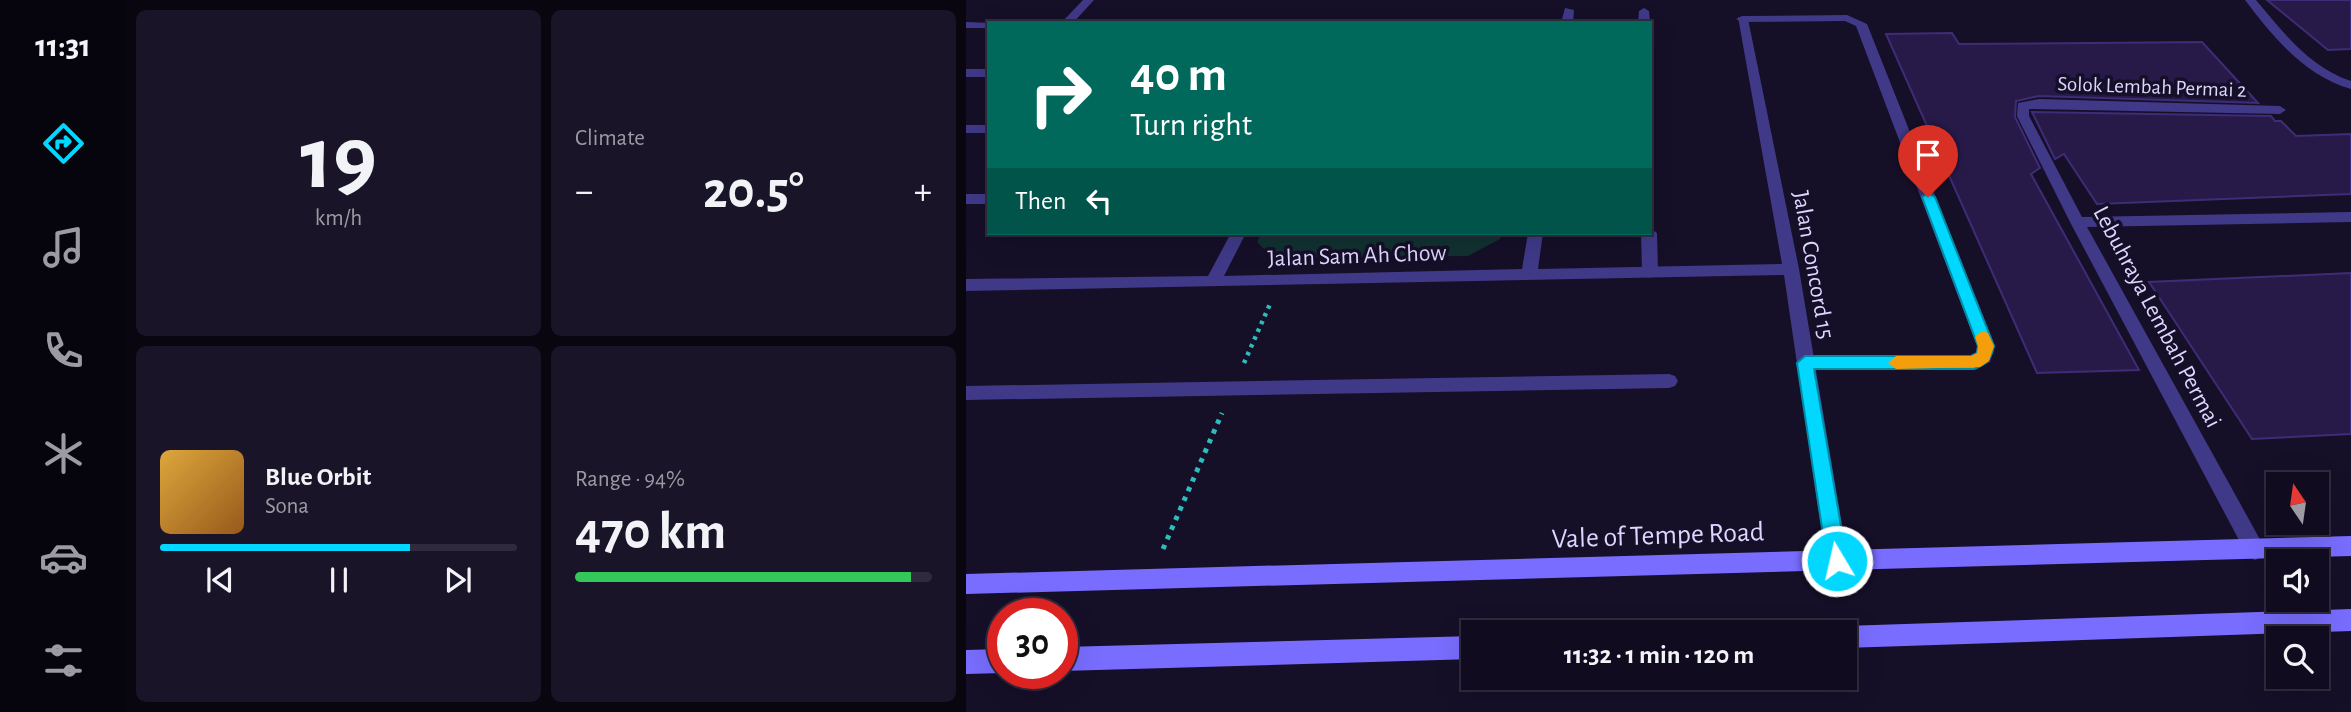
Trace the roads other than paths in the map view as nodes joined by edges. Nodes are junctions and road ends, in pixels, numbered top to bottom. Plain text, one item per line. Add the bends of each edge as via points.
1 (1089, 0) edge
2 (2250, 0) edge
3 (1068, 21) edge
4 (966, 25) edge
5 (987, 25) edge
6 (966, 73) edge
7 (987, 73) edge
8 (2351, 85) edge
9 (2023, 106) joint
10 (2280, 110) dead end
11 (966, 130) edge
12 (987, 130) edge
13 (966, 199) edge
14 (987, 199) edge
15 (2351, 217) edge
16 (2077, 222) junction
17 (1237, 235) edge
18 (1535, 235) edge
19 (1649, 235) edge
20 (1791, 268) junction
21 (1650, 272) junction
22 (1529, 274) junction
23 (1213, 282) junction
24 (966, 285) edge
25 (1805, 363) junction
26 (1669, 381) dead end
27 (966, 393) edge
28 (2351, 546) edge
29 (2255, 550) junction
30 (1837, 561) junction
31 (966, 584) edge
32 (2351, 620) edge
33 (1857, 636) edge
34 (1461, 647) edge
35 (1078, 659) edge
36 (987, 661) edge
37 (966, 662) edge

1 - 3 street
2 - 8 street via 2316,69 2335,82
4 - 5 street
6 - 7 street
9 - 10 street, Solok Lembah Permai 2
9 - 16 street, Lebuhraya Lembah Permai via 2023,116
11 - 12 street
13 - 14 street
15 - 16 street
16 - 29 street, Lebuhraya Lembah Permai
17 - 23 street
18 - 22 street
19 - 21 street
20 - 21 street, Jalan Sam Ah Chow
20 - 25 street, Jalan Concord 15
20 - 25 street, Jalan Concord 15 via 1742,19 1847,18 1861,24 1986,346 1984,357 1974,362
21 - 22 street, Jalan Sam Ah Chow
22 - 23 street, Jalan Sam Ah Chow
23 - 24 street, Jalan Sam Ah Chow
25 - 30 street, Jalan Concord 15
26 - 27 street
28 - 29 main road, Vale of Tempe Road
29 - 30 main road, Vale of Tempe Road
30 - 31 main road, Vale of Tempe Road
32 - 33 main road
34 - 35 main road
36 - 37 main road

